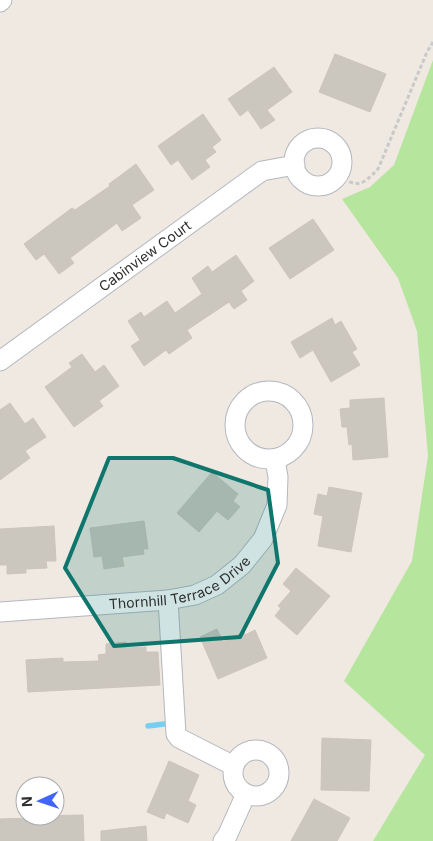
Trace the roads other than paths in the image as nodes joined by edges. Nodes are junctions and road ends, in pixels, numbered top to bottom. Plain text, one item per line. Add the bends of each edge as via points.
1 (295, 165) junction
2 (0, 362) edge
3 (275, 459) dead end
4 (168, 600) junction
5 (0, 612) edge
6 (234, 766) junction
7 (246, 794) junction
8 (223, 841) edge

1 - 1 street via 301,178 315,186 322,185 330,183 338,175 342,157 333,143 317,138 303,143 298,149
1 - 2 street, Cabinview Court via 262,171
3 - 4 street, Thornhill Terrace Drive via 277,505 263,539 242,565 216,585 194,595
4 - 5 street, Thornhill Terrace Drive
4 - 6 street via 176,734
6 - 7 street via 236,785
6 - 7 street via 251,750 267,752 278,764 278,780 269,793 262,796
7 - 8 street

